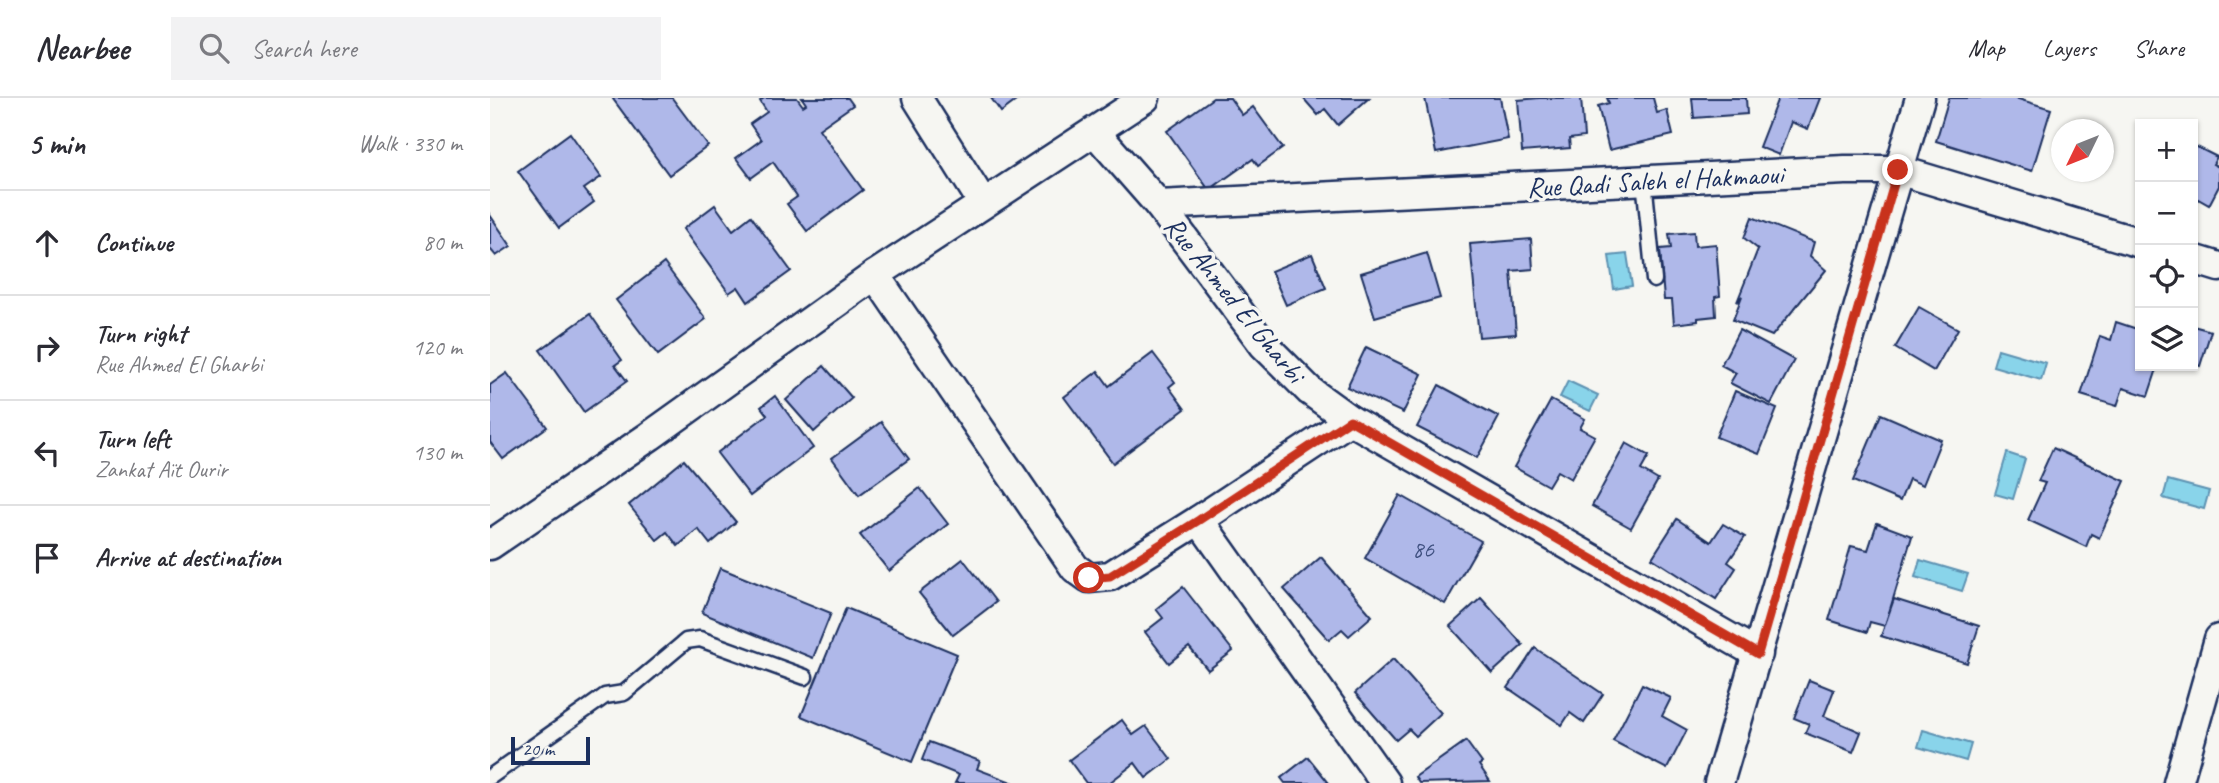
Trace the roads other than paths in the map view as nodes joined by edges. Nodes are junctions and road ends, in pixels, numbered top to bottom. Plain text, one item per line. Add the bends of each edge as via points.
1 (917, 98) edge
2 (1145, 98) edge
3 (1920, 98) edge
4 (1095, 132) junction
5 (1898, 170) junction
6 (1644, 180) junction
7 (983, 203) junction
8 (1158, 205) junction
9 (2135, 241) edge
10 (2198, 261) edge
11 (2219, 267) edge
12 (875, 275) junction
13 (1654, 280) dead end
14 (1350, 420) junction
15 (1199, 520) junction
16 (490, 545) edge
17 (2219, 639) edge
18 (1758, 654) junction
19 (805, 677) dead end
20 (490, 780) edge
21 (1385, 783) edge
22 (1718, 783) edge
23 (2178, 783) edge

1 - 7 street
2 - 4 street
3 - 5 street
4 - 7 street
4 - 8 street, Rue Ahmed El Gharbi
5 - 6 street, Rue Qadi Saleh el Hakmaoui
5 - 9 street, Rue Qadi Saleh el Hakmaoui
5 - 18 street
6 - 8 street, Rue Qadi Saleh el Hakmaoui
6 - 13 lane
7 - 12 street
8 - 14 street, Rue Ahmed El Gharbi via 1265,345 1310,391
10 - 11 street
12 - 15 street via 1074,568 1089,578 1110,576
12 - 16 street
14 - 15 street
14 - 18 street, Rue Ahmed El Gharbi
15 - 21 street
17 - 23 street
18 - 22 street
19 - 20 lane via 717,643 686,641 624,693 605,696

